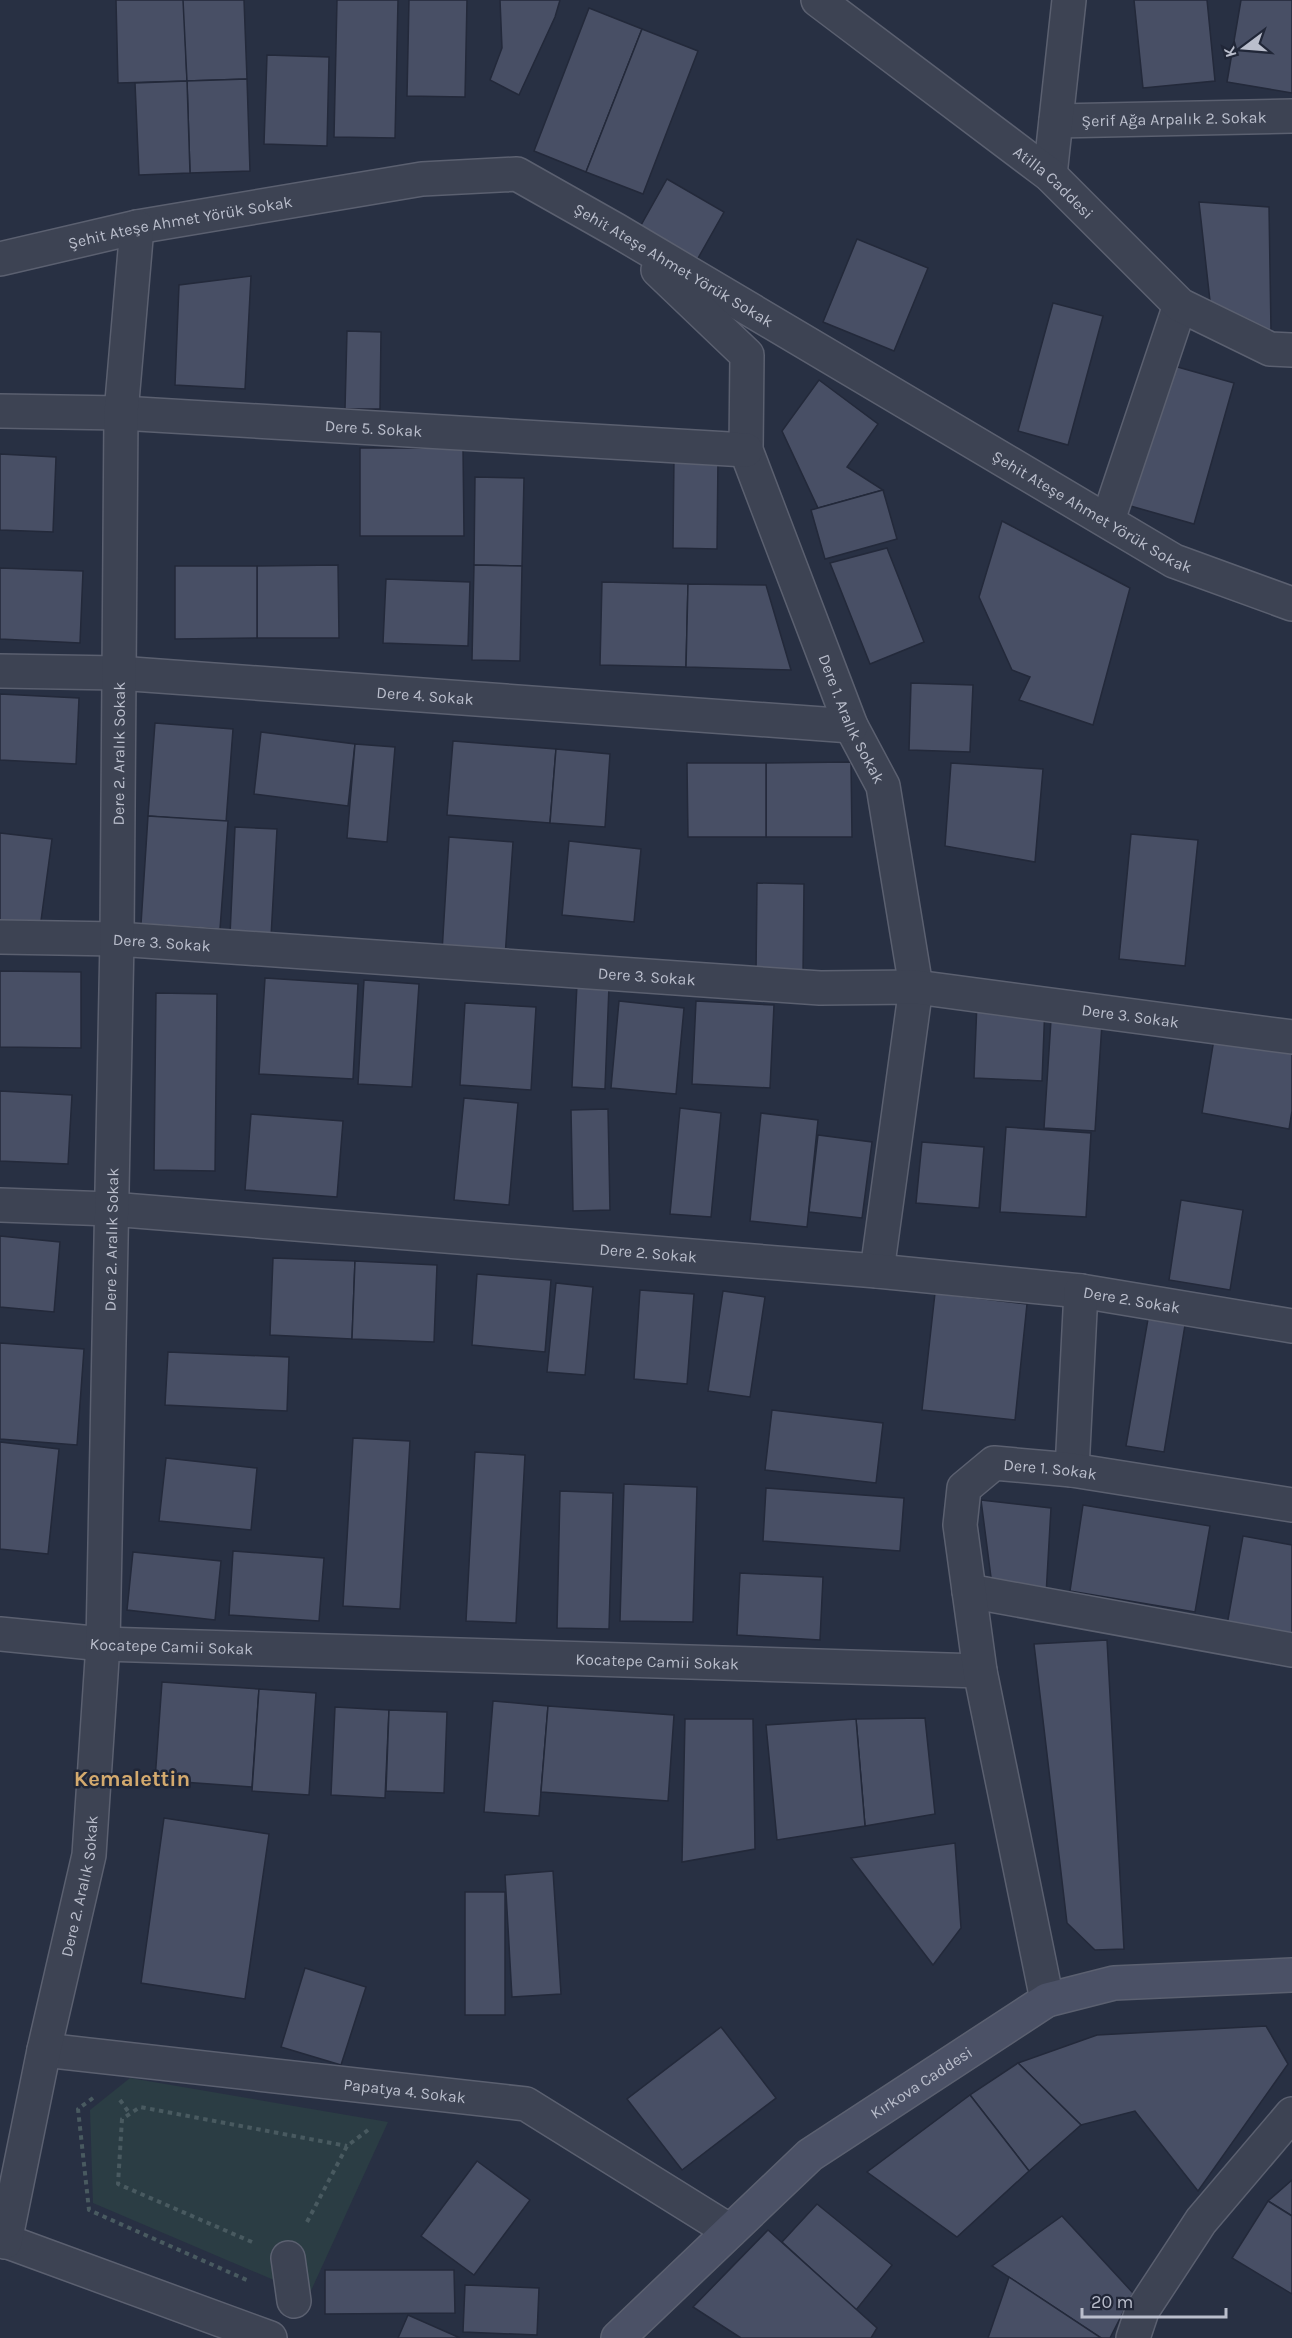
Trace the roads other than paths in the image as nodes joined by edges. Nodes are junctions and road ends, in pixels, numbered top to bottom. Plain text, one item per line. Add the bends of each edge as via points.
1 (819, 0) edge
2 (1069, 0) edge
3 (1292, 116) edge
4 (1056, 121) junction
5 (1050, 175) junction
6 (137, 226) junction
7 (616, 230) junction
8 (0, 259) edge
9 (1180, 305) junction
10 (1292, 350) edge
11 (0, 411) edge
12 (121, 413) junction
13 (747, 450) junction
14 (1107, 520) junction
15 (1292, 604) edge
16 (0, 671) edge
17 (118, 673) junction
18 (851, 726) junction
19 (0, 937) edge
20 (117, 939) junction
21 (916, 987) junction
22 (1292, 1037) edge
23 (0, 1205) edge
24 (111, 1209) junction
25 (877, 1271) junction
26 (1081, 1291) junction
27 (1292, 1326) edge
28 (1072, 1470) junction
29 (1292, 1505) edge
30 (969, 1591) junction
31 (0, 1634) edge
32 (103, 1644) junction
33 (1292, 1650) edge
34 (981, 1671) junction
35 (1292, 1975) edge
36 (1047, 2000) junction
37 (44, 2050) junction
38 (1292, 2115) edge
39 (730, 2231) junction
40 (3, 2241) edge
41 (288, 2258) road end
42 (294, 2301) road end
43 (263, 2337) edge
44 (618, 2338) edge
45 (1133, 2338) edge

1 - 5 street, Atilla Caddesi
2 - 4 street
3 - 4 street, Şerif Ağa Arpalık 2. Sokak
4 - 5 street
5 - 9 street, Atilla Caddesi
6 - 7 street, Şehit Ateşe Ahmet Yörük Sokak via 422,179 517,174
6 - 8 street, Şehit Ateşe Ahmet Yörük Sokak
6 - 12 street, Dere 2. Aralık Sokak
7 - 13 street, Dere 1. Aralık Sokak via 747,354
7 - 14 street, Şehit Ateşe Ahmet Yörük Sokak
9 - 10 street, Atilla Caddesi via 1270,349
9 - 14 street
11 - 12 street, Dere 5. Sokak
12 - 13 street, Dere 5. Sokak
12 - 17 street, Dere 2. Aralık Sokak
13 - 18 street, Dere 1. Aralık Sokak
14 - 15 street, Şehit Ateşe Ahmet Yörük Sokak via 1174,561
16 - 17 street, Dere 4. Sokak
17 - 18 street, Dere 4. Sokak
17 - 20 street, Dere 2. Aralık Sokak
18 - 21 street, Dere 1. Aralık Sokak via 883,786
19 - 20 street, Dere 3. Sokak
20 - 21 street, Dere 3. Sokak via 820,988
20 - 24 street, Dere 2. Aralık Sokak
21 - 22 street, Dere 3. Sokak
21 - 25 street, Dere 1. Aralık Sokak
23 - 24 street, Dere 2. Sokak
24 - 25 street, Dere 2. Sokak
24 - 32 street, Dere 2. Aralık Sokak
25 - 26 street, Dere 2. Sokak
26 - 27 street, Dere 2. Sokak
26 - 28 street
28 - 29 street, Dere 1. Sokak
28 - 30 street, Dere 1. Sokak via 994,1463 964,1488 960,1525
30 - 33 street
30 - 34 street, Dere 1. Sokak
31 - 32 street, Kocatepe Camii Sokak
32 - 34 street, Kocatepe Camii Sokak
32 - 37 street, Dere 2. Aralık Sokak via 89,1856
34 - 36 street
35 - 36 main road, Kırkova Caddesi via 1114,1983
36 - 39 main road, Kırkova Caddesi via 810,2155
37 - 39 street, Papatya 4. Sokak via 526,2104
37 - 40 street, Dere 2. Aralık Sokak
38 - 45 street via 1201,2221 1142,2311
39 - 44 main road, Kırkova Caddesi
40 - 43 street
41 - 42 street

